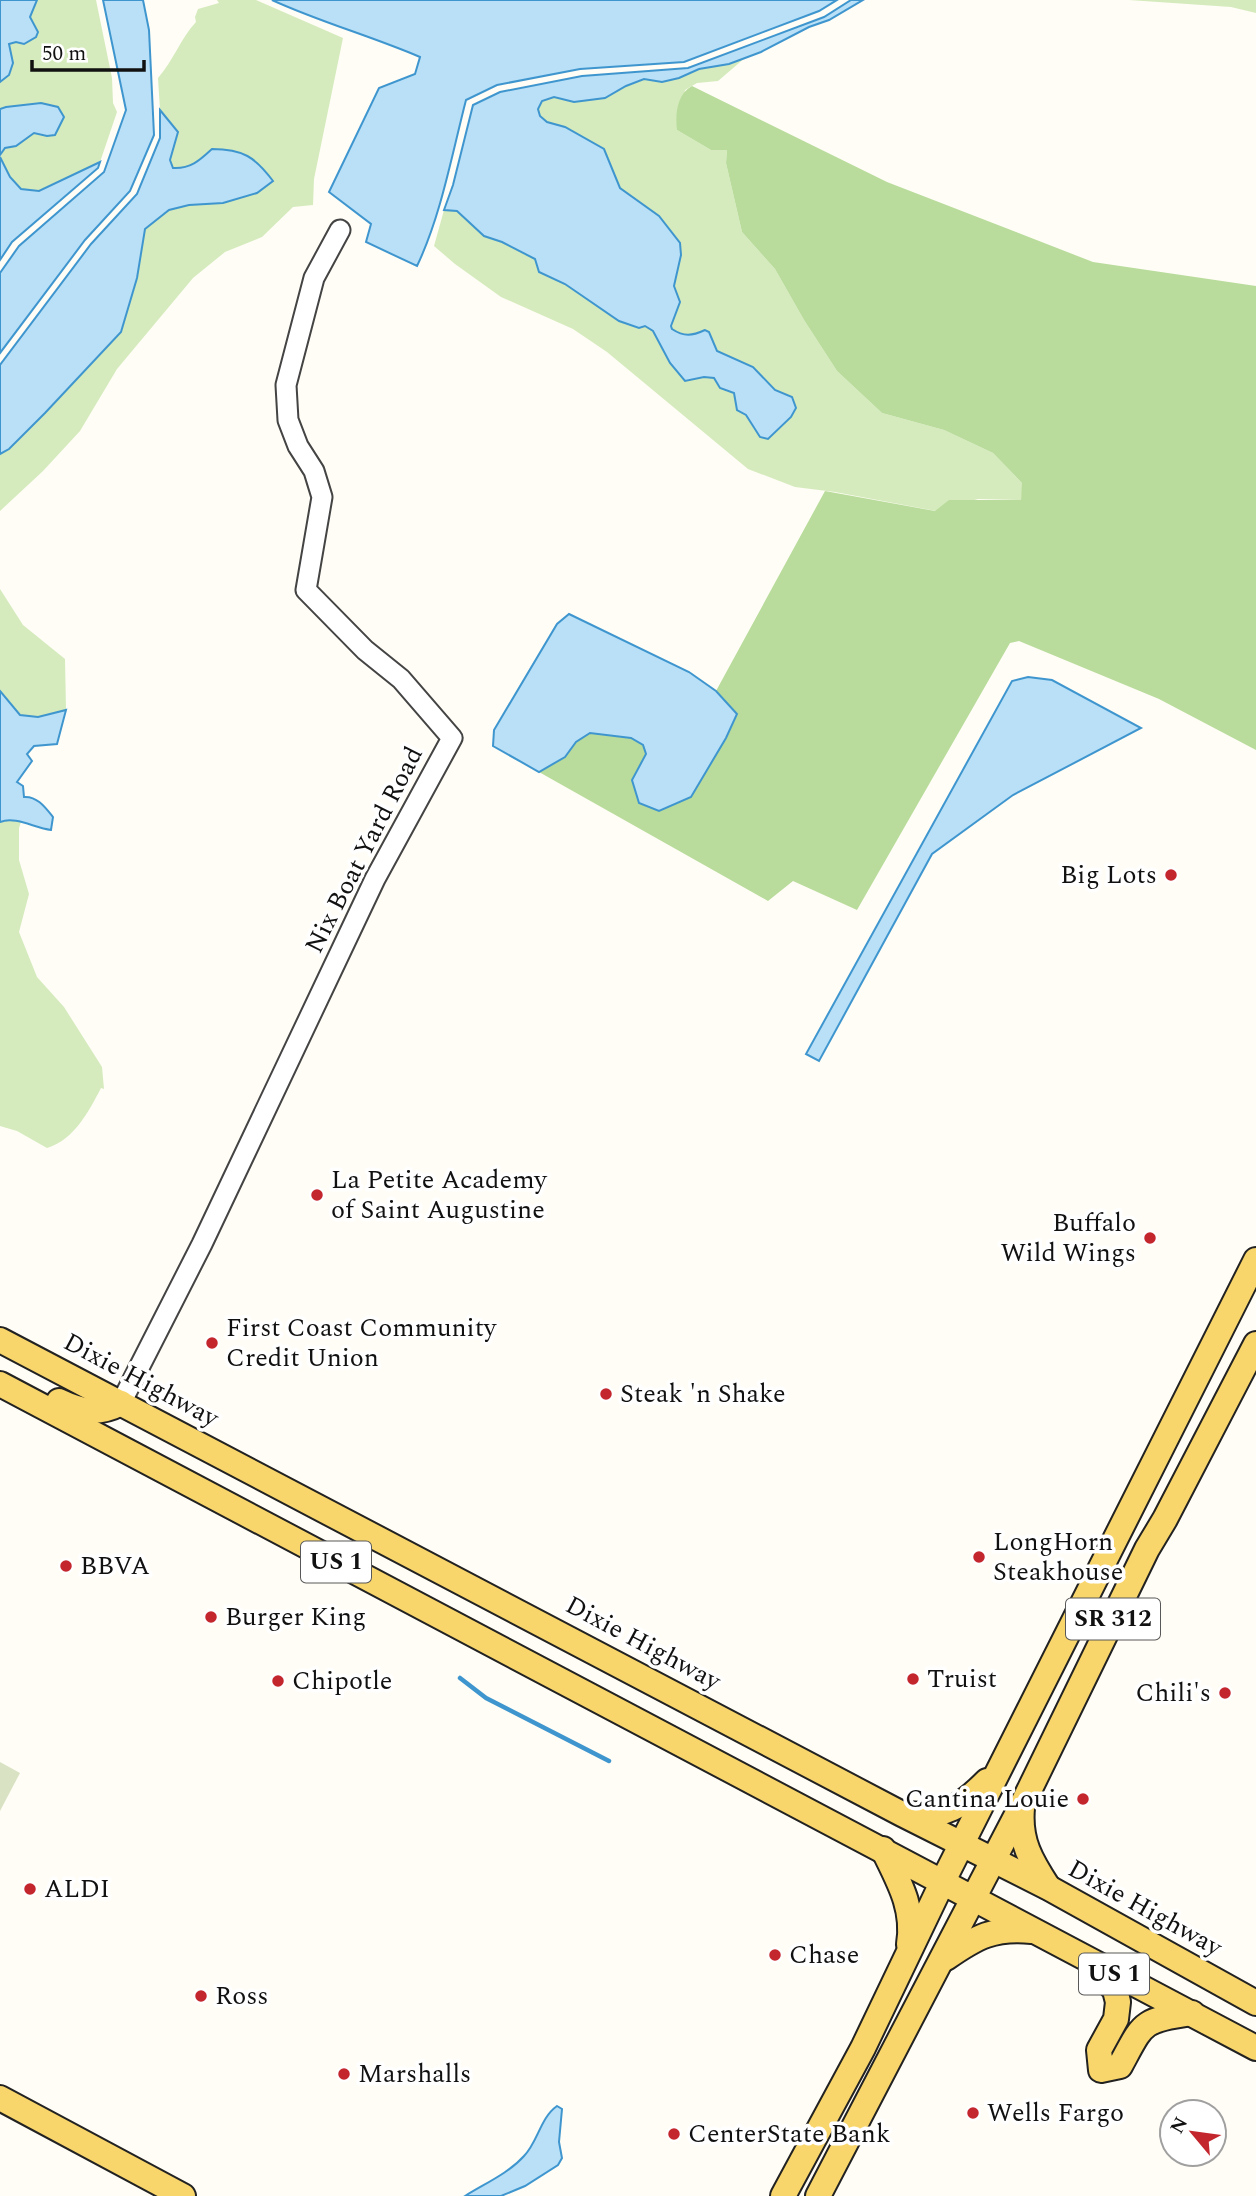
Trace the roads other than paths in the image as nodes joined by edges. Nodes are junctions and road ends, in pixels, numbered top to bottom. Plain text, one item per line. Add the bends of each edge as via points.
1 (340, 230) dead end
2 (1256, 1260) edge
3 (0, 1340) edge
4 (1256, 1344) edge
5 (0, 1351) edge
6 (34, 1358) junction
7 (0, 1372) edge
8 (0, 1384) edge
9 (121, 1404) junction
10 (114, 1434) junction
11 (1159, 1451) junction
12 (139, 1458) junction
13 (387, 1542) junction
14 (1147, 1549) junction
15 (1002, 1766) junction
16 (1023, 1803) junction
17 (902, 1814) junction
18 (962, 1844) junction
19 (883, 1849) junction
20 (993, 1860) junction
21 (943, 1881) junction
22 (1049, 1888) junction
23 (974, 1897) junction
24 (1041, 1932) junction
25 (906, 1957) junction
26 (942, 1960) junction
27 (1087, 1960) junction
28 (1256, 2003) edge
29 (1192, 2013) junction
30 (1256, 2048) edge
31 (0, 2098) edge
32 (183, 2196) edge
33 (783, 2196) edge
34 (818, 2196) edge

1 - 9 street, Nix Boat Yard Road via 314,278 286,386 288,420 322,497 306,590 401,679 452,738 375,879
2 - 11 main road, SR 312
3 - 6 main road, Dixie Highway / US 1
4 - 14 main road, SR 312
5 - 6 main road
6 - 9 main road, Dixie Highway / US 1
7 - 9 main road via 87,1412
8 - 12 main road, US 1
9 - 10 main road
9 - 13 main road, Dixie Highway / US 1
10 - 12 main road
10 - 13 main road via 138,1426 361,1542
11 - 14 main road via 1153,1486 1133,1531 1139,1545
11 - 15 main road, SR 312
12 - 19 main road, US 1
13 - 17 main road, Dixie Highway / US 1
14 - 16 main road, SR 312
15 - 17 main road via 958,1807 940,1814
15 - 18 main road, SR 312
16 - 20 main road, SR 312
16 - 22 main road via 1022,1839
17 - 18 main road, Dixie Highway / US 1
18 - 20 main road, Dixie Highway / US 1
18 - 21 main road, SR 312
19 - 21 main road, US 1
19 - 25 main road via 907,1901 911,1921
20 - 22 main road, Dixie Highway / US 1
20 - 23 main road, SR 312
21 - 23 main road, US 1
21 - 25 main road, SR 312
22 - 28 main road, Dixie Highway / US 1
23 - 24 main road, US 1
23 - 26 main road, SR 312
24 - 26 main road via 993,1931
24 - 27 main road, US 1
25 - 33 main road, SR 312
26 - 34 main road, SR 312
27 - 29 main road, US 1
27 - 29 main road via 1115,1990 1118,2002 1116,2019 1099,2050 1101,2070 1120,2066 1148,2023
29 - 30 main road, US 1
31 - 32 main road

